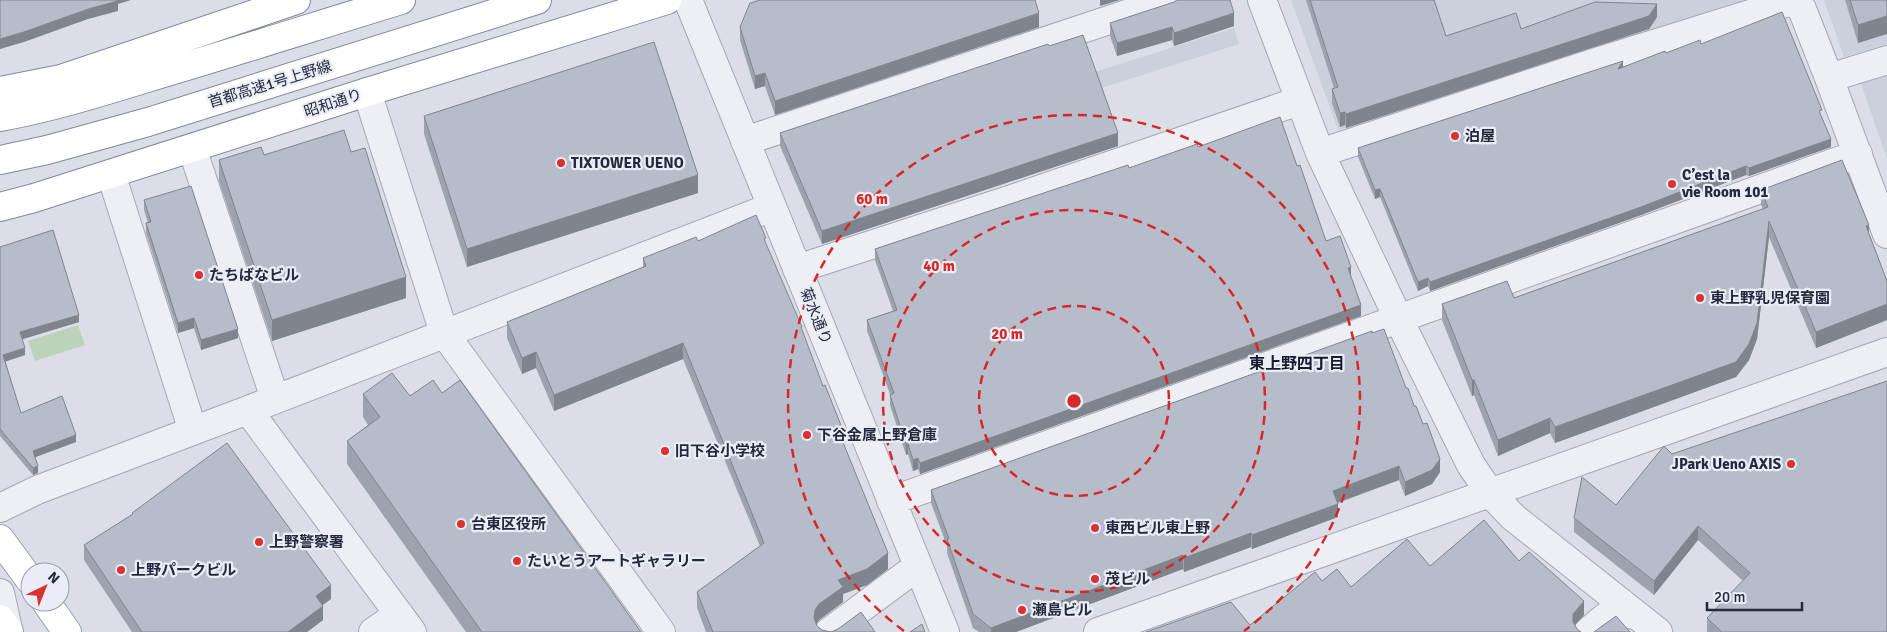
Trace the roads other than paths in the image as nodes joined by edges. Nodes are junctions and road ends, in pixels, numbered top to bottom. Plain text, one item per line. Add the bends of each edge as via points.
1 (296, 0) edge
2 (401, 0) edge
3 (537, 0) edge
4 (667, 0) edge
5 (688, 0) edge
6 (1169, 0) edge
7 (1262, 0) edge
8 (1887, 60) edge
9 (1829, 78) junction
10 (0, 91) edge
11 (367, 92) junction
12 (1300, 101) junction
13 (0, 117) edge
14 (745, 142) junction
15 (192, 148) junction
16 (1320, 153) junction
17 (1858, 154) junction
18 (0, 160) edge
19 (111, 174) junction
20 (0, 207) edge
21 (772, 207) junction
22 (1887, 234) edge
23 (797, 269) junction
24 (1398, 318) junction
25 (444, 333) junction
26 (1887, 352) edge
27 (275, 399) junction
28 (248, 410) junction
29 (194, 431) junction
30 (1490, 493) junction
31 (891, 501) junction
32 (0, 508) edge
33 (0, 538) edge
34 (20, 566) edge
35 (918, 566) junction
36 (0, 593) edge
37 (53, 612) edge
38 (406, 623) edge
39 (1647, 624) edge
40 (5, 628) edge
41 (1103, 631) edge
42 (67, 632) edge
43 (373, 632) edge
44 (661, 632) edge
45 (829, 632) edge
46 (945, 632) edge
47 (1588, 632) edge

1 - 10 main road via 61,79
2 - 13 main road via 258,46 28,112
3 - 18 main road, 首都高速1号上野線 via 148,122
4 - 11 main road, 昭和通り
5 - 14 street, 菊水通り
6 - 14 street
7 - 12 street
8 - 9 street
9 - 16 street via 1802,9 1792,2 1593,63
9 - 17 street
11 - 15 main road, 昭和通り
11 - 25 street
12 - 16 street
12 - 23 street
14 - 21 street, 菊水通り
15 - 19 main road, 昭和通り
15 - 27 street
16 - 24 street
17 - 22 street
17 - 24 street
19 - 20 main road, 昭和通り
19 - 29 street
21 - 23 street, 菊水通り
21 - 25 street
23 - 31 street, 菊水通り
24 - 30 street via 1471,465
24 - 31 street
25 - 27 street
25 - 44 street
26 - 30 street
27 - 28 street
28 - 29 street
28 - 38 street
29 - 32 street via 37,490
30 - 39 street via 1513,517
30 - 41 street
31 - 35 street, 菊水通り
33 - 34 main road
35 - 45 street
35 - 46 street, 菊水通り
36 - 40 street
37 - 42 main road
38 - 43 street
39 - 47 street via 1625,611 1618,611 1609,614

